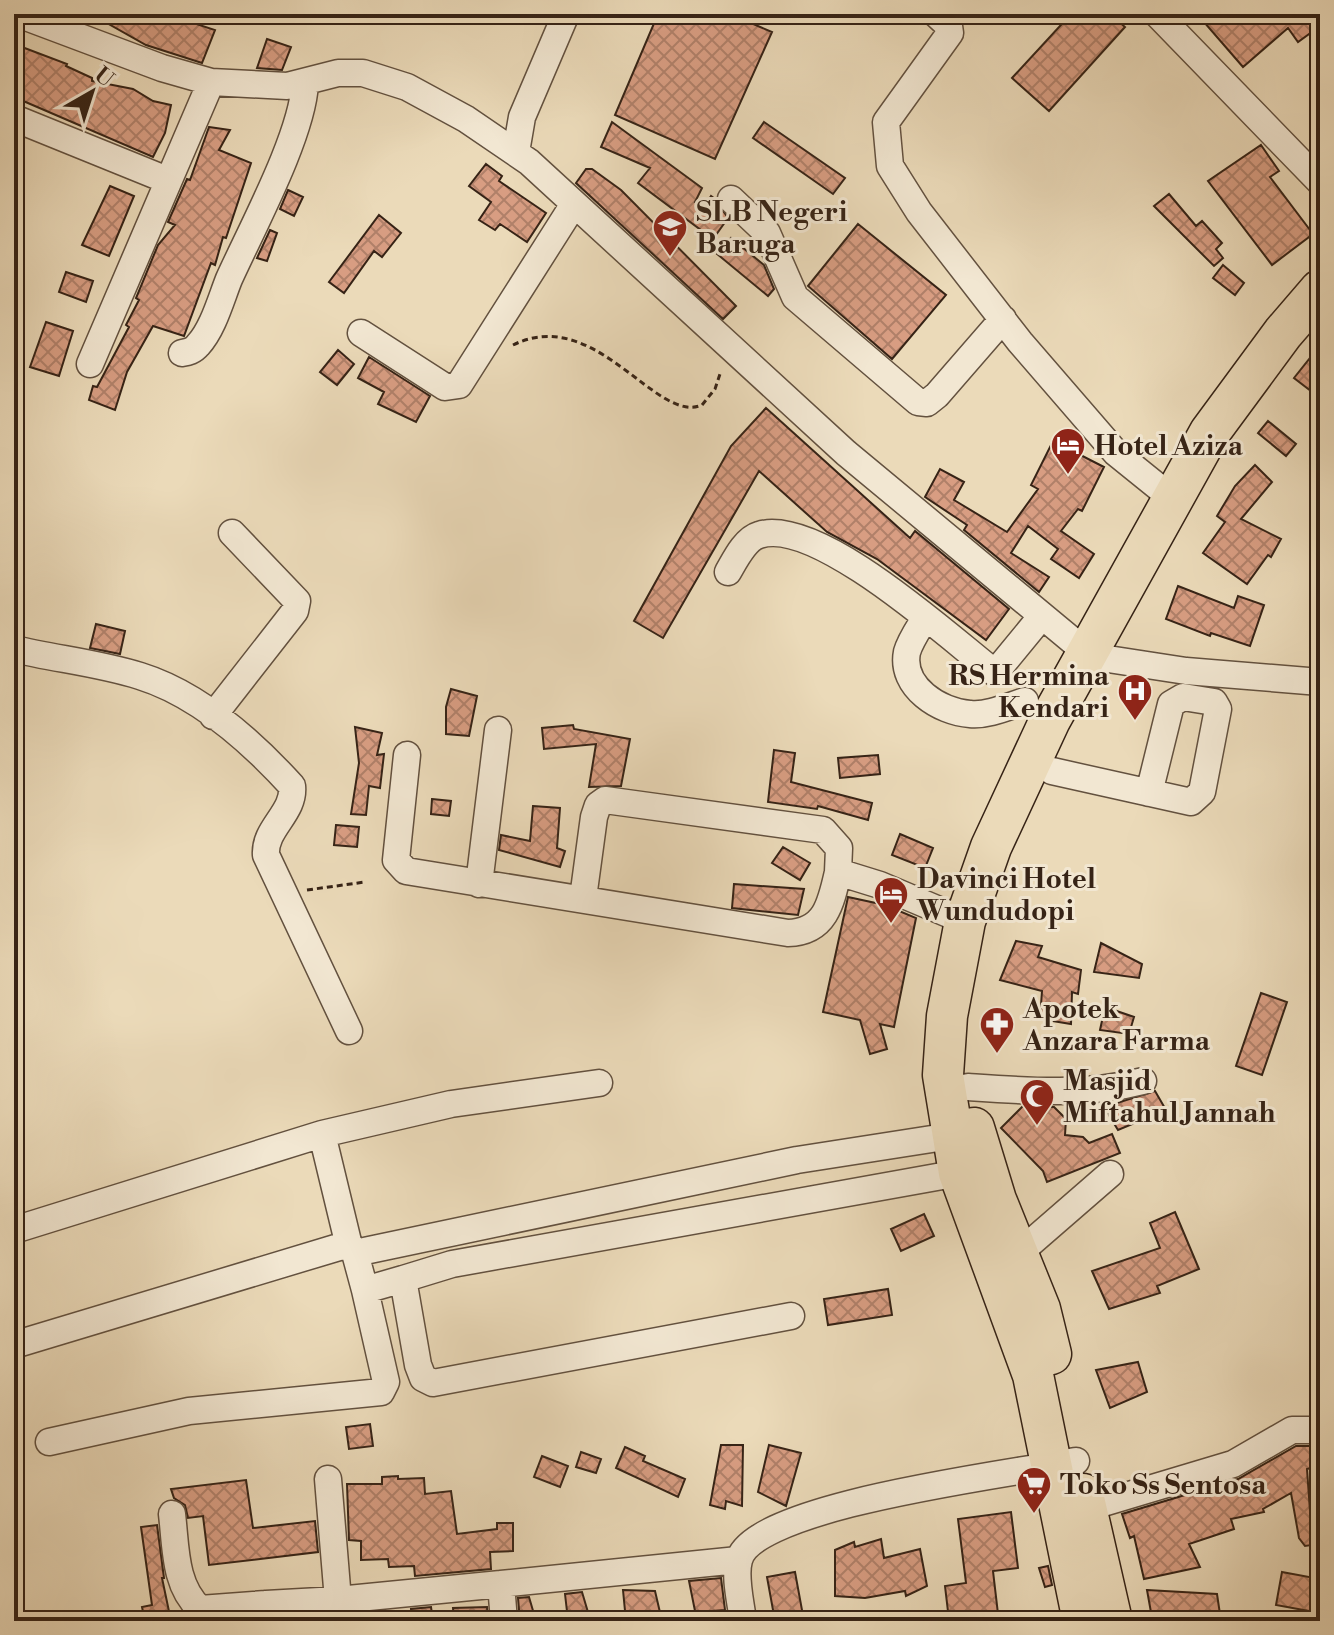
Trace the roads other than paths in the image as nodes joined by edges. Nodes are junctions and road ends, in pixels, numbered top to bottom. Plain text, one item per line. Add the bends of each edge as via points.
1 (18, 14) edge
2 (566, 14) edge
3 (936, 14) edge
4 (1157, 14) edge
5 (211, 82) junction
6 (305, 84) junction
7 (14, 118) edge
8 (516, 152) junction
9 (167, 180) junction
10 (1320, 182) edge
11 (731, 199) dead end
12 (574, 204) junction
13 (1320, 290) edge
14 (1003, 319) junction
15 (1320, 326) edge
16 (361, 333) dead end
17 (182, 353) dead end
18 (90, 364) dead end
19 (1173, 499) junction
20 (232, 533) dead end
21 (728, 572) dead end
22 (1041, 617) junction
23 (925, 618) junction
24 (14, 649) edge
25 (1097, 655) junction
26 (995, 673) junction
27 (1320, 682) edge
28 (1038, 710) junction
29 (213, 716) junction
30 (498, 730) dead end
31 (407, 755) dead end
32 (1052, 771) junction
33 (1149, 793) dead end
34 (838, 872) junction
35 (479, 884) junction
36 (583, 898) junction
37 (965, 921) junction
38 (349, 1031) dead end
39 (1143, 1081) dead end
40 (599, 1083) dead end
41 (968, 1087) junction
42 (322, 1134) junction
43 (955, 1155) junction
44 (1110, 1174) dead end
45 (14, 1230) edge
46 (352, 1249) junction
47 (1019, 1253) junction
48 (403, 1279) junction
49 (365, 1290) junction
50 (791, 1316) dead end
51 (17, 1344) dead end
52 (423, 1378) junction
53 (384, 1386) junction
54 (1320, 1430) edge
55 (49, 1442) dead end
56 (1064, 1464) junction
57 (328, 1479) dead end
58 (1086, 1508) junction
59 (172, 1514) dead end
60 (738, 1560) junction
61 (501, 1584) junction
62 (338, 1600) junction
63 (267, 1612) edge
64 (504, 1621) edge
65 (743, 1621) edge
66 (1083, 1621) edge
67 (1112, 1621) edge

1 - 5 street
2 - 8 street via 522,117
3 - 14 street via 950,33 886,122 890,166 919,212
4 - 10 street
5 - 6 street
5 - 9 street
6 - 8 street via 338,73 380,76 438,103
6 - 17 street via 292,136 218,306 201,342
7 - 9 street
8 - 12 street
9 - 18 street
11 - 14 street via 767,233 795,297 918,402 927,403 937,395
12 - 16 street via 459,385 445,387
12 - 22 street via 846,453
13 - 19 highway via 1210,432
14 - 19 street via 1116,453
15 - 25 highway via 1229,450
19 - 25 highway
20 - 29 street via 297,601 295,611
21 - 23 street via 758,535 782,533 825,548
22 - 25 street
22 - 26 street
23 - 26 street
23 - 28 street via 907,651 907,673 922,695 951,711 974,715
24 - 29 street via 141,676 186,696
25 - 27 street via 1186,671
25 - 28 highway
25 - 32 highway
26 - 28 street
28 - 37 highway
29 - 38 street via 292,786 291,803 265,844 266,855
30 - 35 street
31 - 35 street via 397,864 406,871
32 - 33 street
32 - 41 highway via 989,923 971,1010
34 - 36 street via 825,915 805,932
34 - 36 street via 839,848 823,830 605,800 594,817
34 - 37 street
35 - 36 street
37 - 43 highway via 947,1016 943,1075
39 - 41 street via 1053,1092
40 - 42 street via 451,1104
41 - 47 highway via 983,1160
42 - 45 street
42 - 46 street
43 - 46 street via 797,1160
43 - 48 street
43 - 56 highway
44 - 47 street
46 - 49 street
46 - 51 street
47 - 56 highway via 1040,1309
48 - 49 street
48 - 52 street
49 - 53 street
50 - 52 street via 449,1383
52 - 53 street
53 - 55 street via 381,1392 356,1397 177,1413
54 - 58 street via 1292,1430 1233,1464
56 - 58 highway
56 - 60 street via 822,1510 767,1533
56 - 66 highway
57 - 62 street
58 - 67 highway
59 - 63 street via 188,1598 200,1609
60 - 61 street
60 - 65 street
61 - 62 street
61 - 64 street
62 - 63 street

